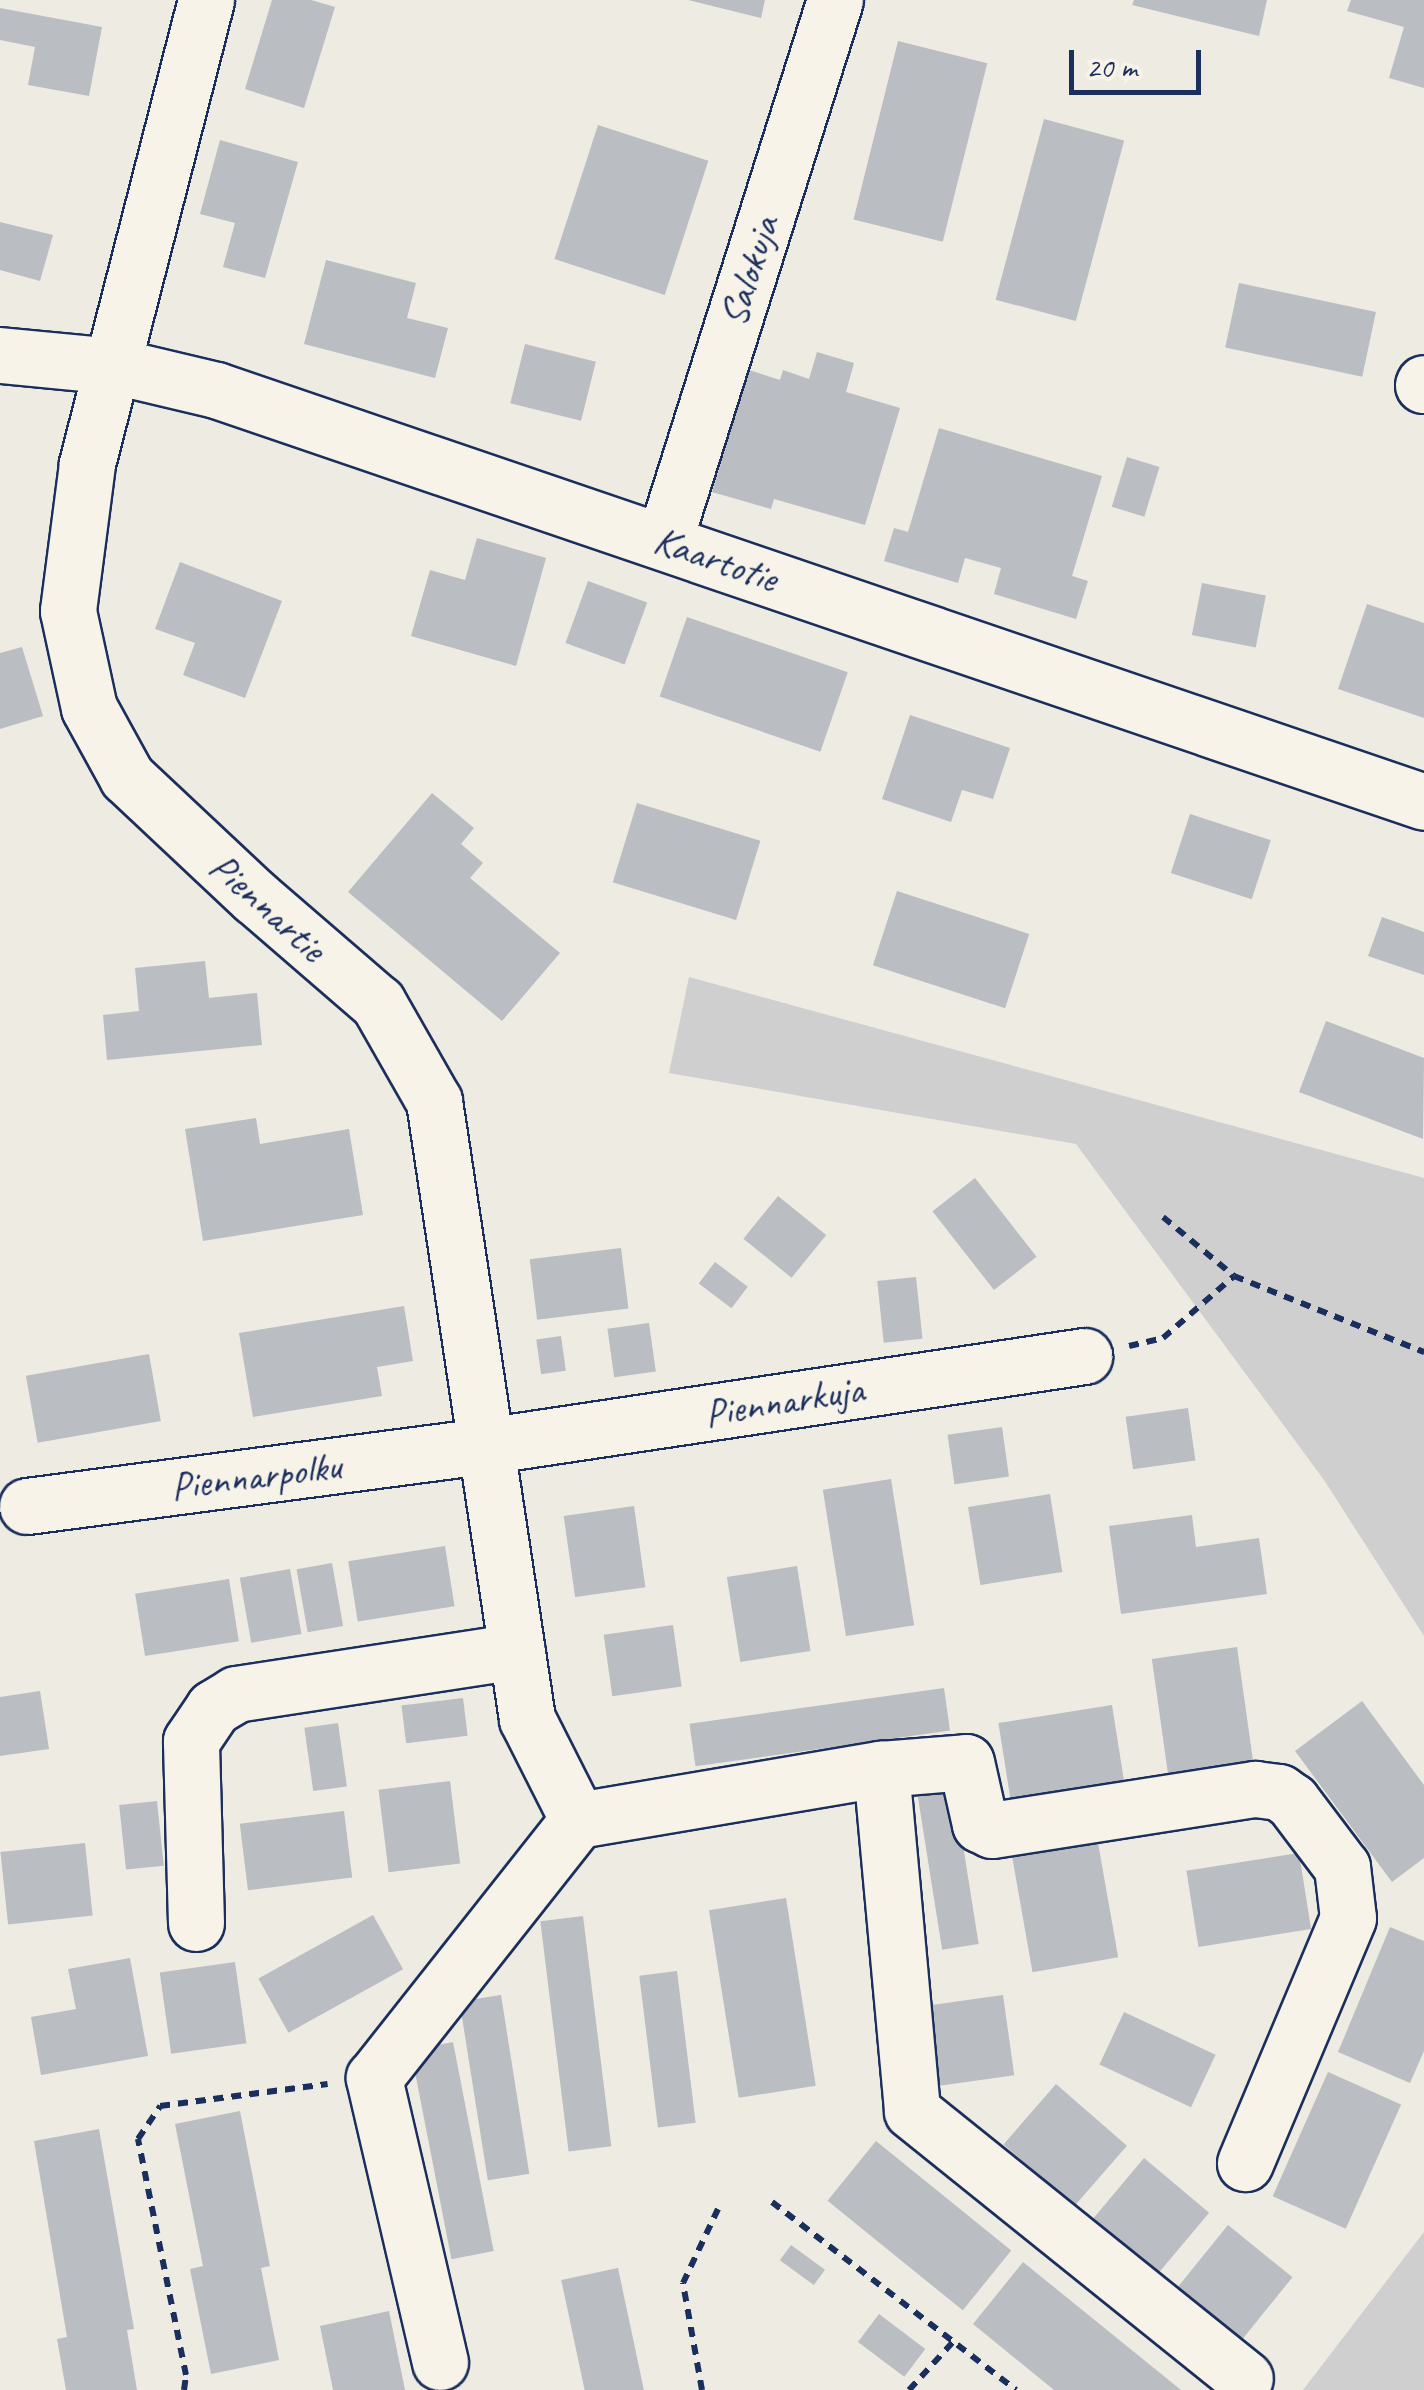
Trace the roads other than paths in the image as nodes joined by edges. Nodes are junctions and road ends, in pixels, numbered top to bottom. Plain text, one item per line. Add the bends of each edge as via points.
1 (206, 0) edge
2 (835, 0) edge
3 (0, 354) edge
4 (115, 366) junction
5 (664, 542) junction
6 (1424, 802) edge
7 (1084, 1356) road end
8 (485, 1446) junction
9 (27, 1506) dead end
10 (516, 1651) junction
11 (881, 1770) junction
12 (578, 1820) junction
13 (196, 1924) dead end
14 (1245, 2163) dead end
15 (440, 2362) dead end
16 (1245, 2379) dead end

1 - 4 street, Piennartie via 134,268
2 - 5 street, Salokuja
3 - 4 street, Kaartotie
4 - 5 street, Kaartotie via 216,390
4 - 8 street, Piennartie via 87,464 68,611 89,708 128,777 378,1003 434,1101
5 - 6 street, Kaartotie
7 - 8 street, Piennarkuja
8 - 9 street, Piennarpolku
8 - 10 street, Piennartie
10 - 12 street, Piennartie via 527,1719
10 - 13 street via 236,1694 213,1708 191,1741
11 - 12 street
11 - 14 street via 966,1762 980,1824 992,1830 1255,1790 1292,1801 1342,1867 1348,1918
11 - 16 street via 912,2111
12 - 15 street via 374,2078

